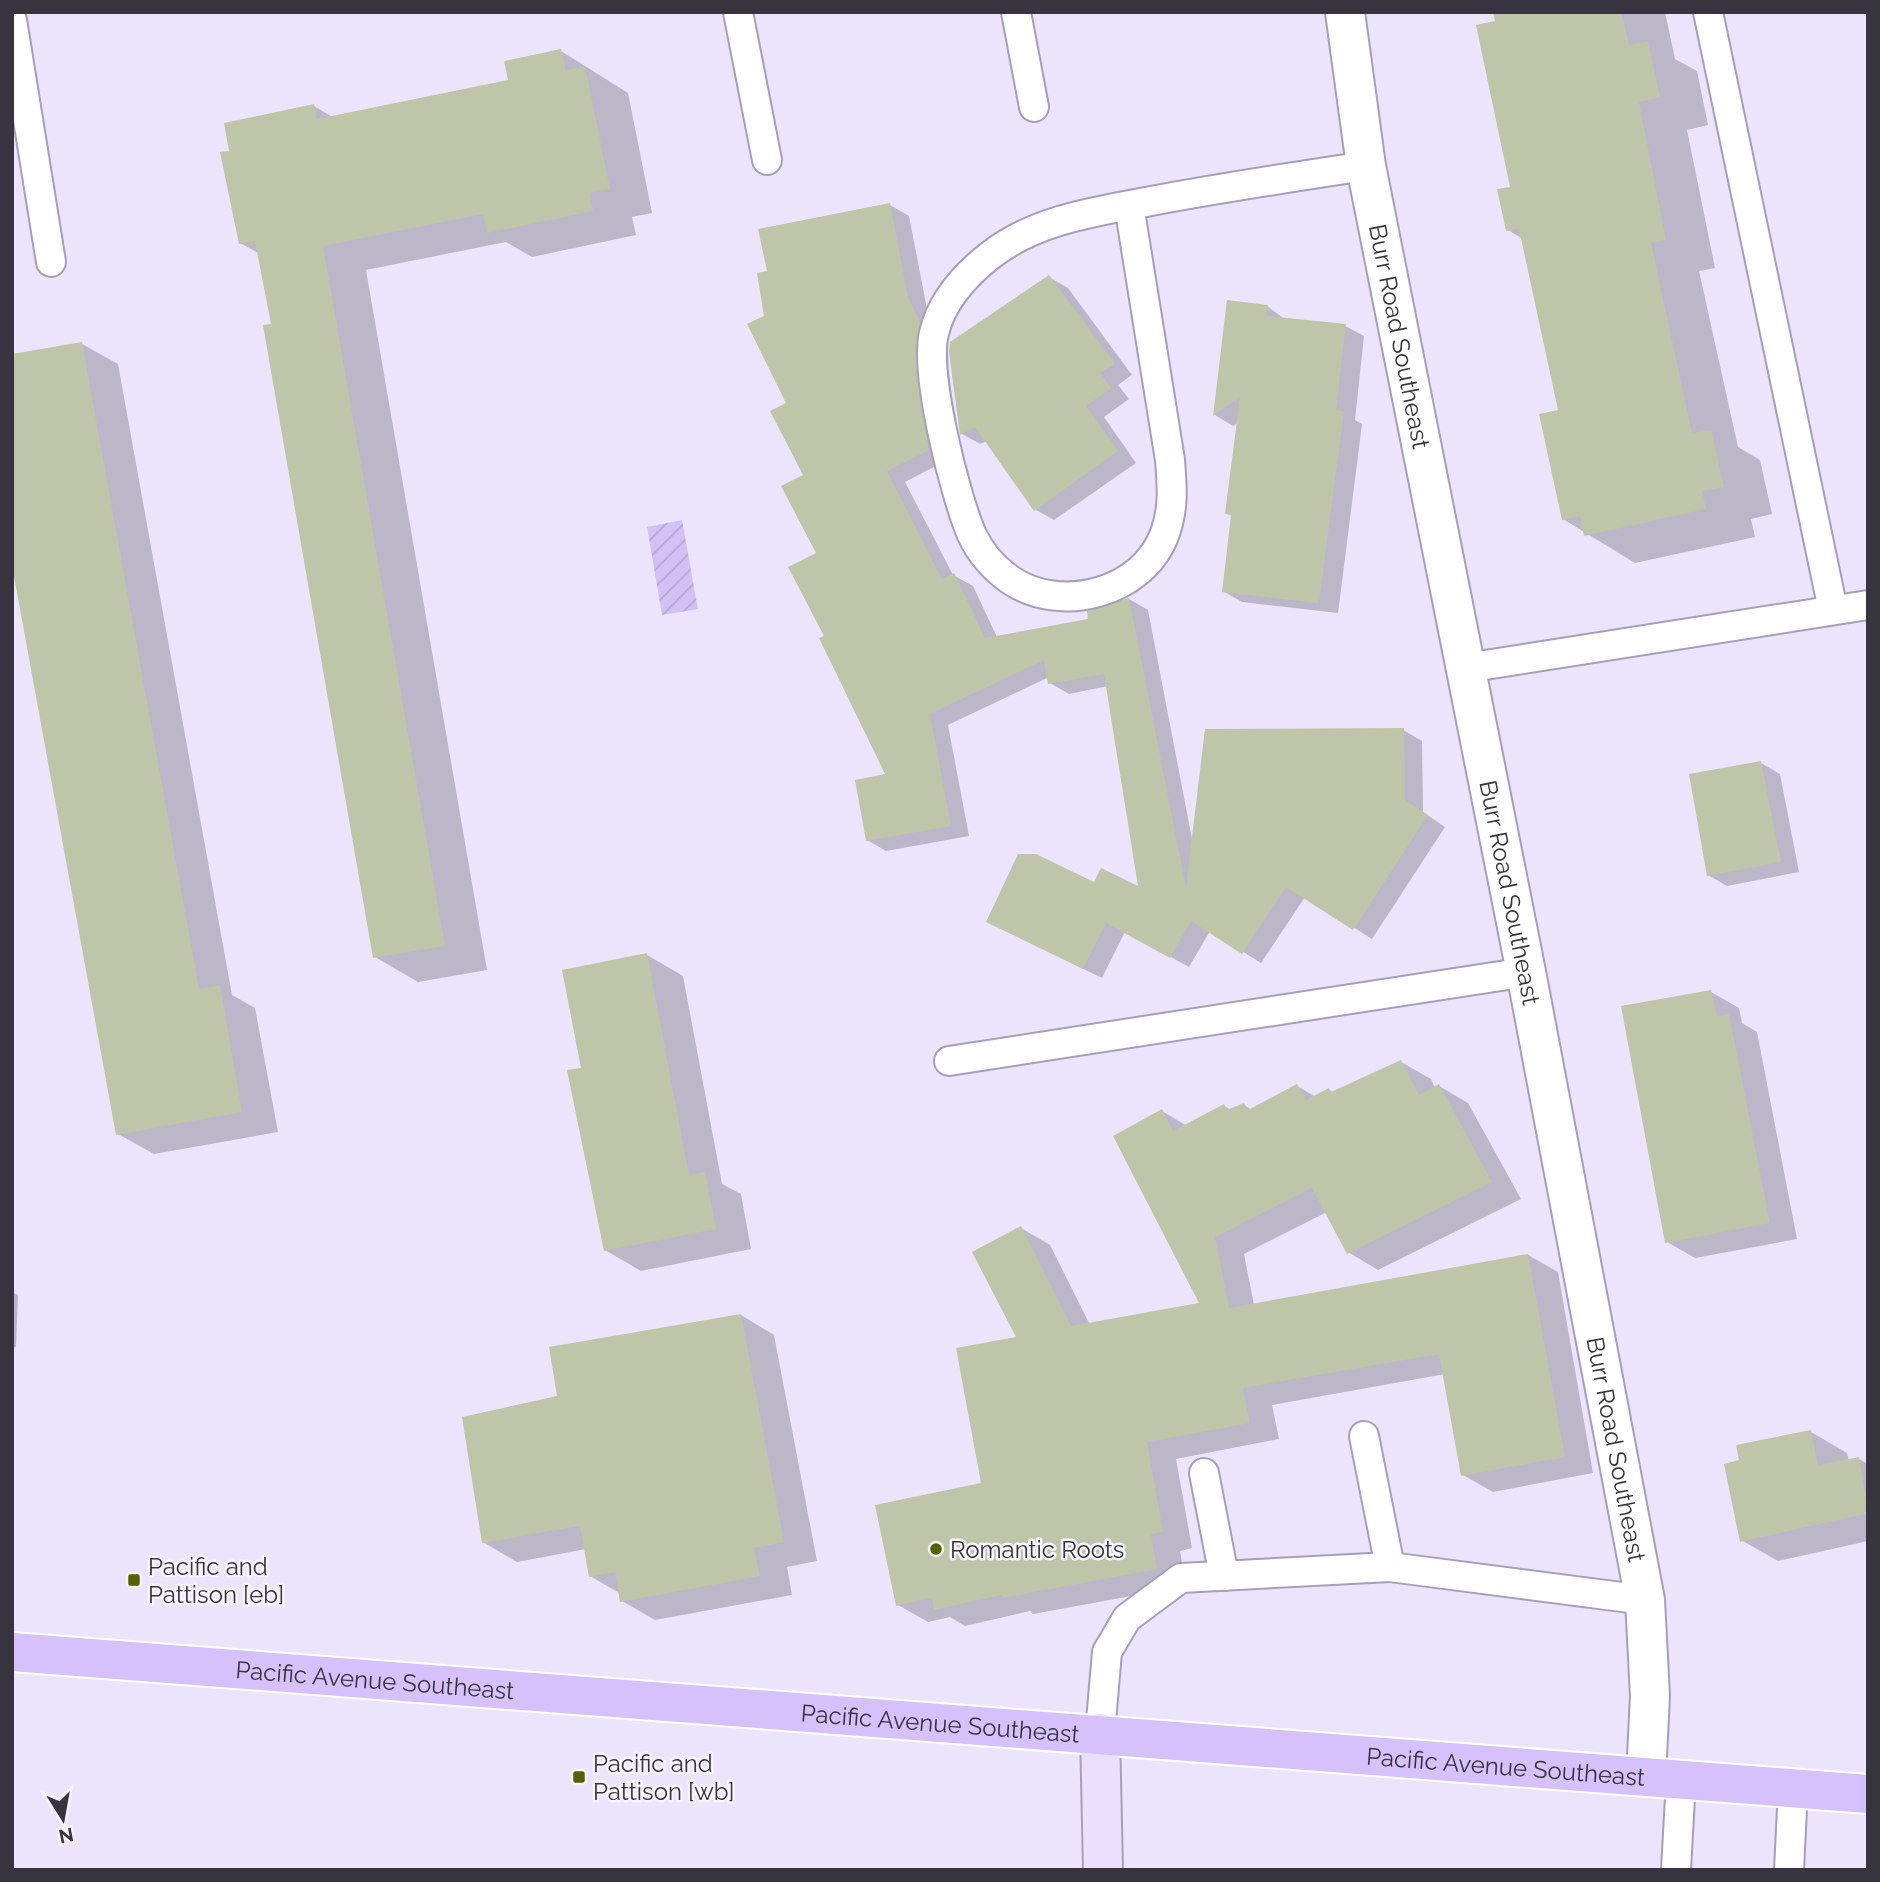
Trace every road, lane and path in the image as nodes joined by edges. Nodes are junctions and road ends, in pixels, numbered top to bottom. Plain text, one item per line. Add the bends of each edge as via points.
1 (738, 12) edge
2 (1016, 12) edge
3 (1345, 12) edge
4 (1708, 12) edge
5 (12, 20) edge
6 (1034, 107) dead end
7 (767, 160) dead end
8 (1366, 166) junction
9 (1129, 205) junction
10 (51, 262) dead end
11 (1868, 605) edge
12 (1833, 610) junction
13 (1466, 668) junction
14 (1526, 972) junction
15 (949, 1061) dead end
16 (1364, 1436) dead end
17 (1204, 1473) dead end
18 (1390, 1567) junction
19 (1224, 1576) junction
20 (1644, 1600) junction
21 (12, 1652) edge
22 (1100, 1733) junction
23 (1663, 1778) junction
24 (1793, 1788) junction
25 (1868, 1794) edge
26 (1103, 1870) edge
27 (1676, 1870) edge
28 (1789, 1870) edge

1 - 7 lane
2 - 6 lane
3 - 8 street, Burr Road Southeast
4 - 12 lane
5 - 10 lane
8 - 9 lane
8 - 13 street, Burr Road Southeast
9 - 9 lane via 1078,214 1035,229 992,253 954,289 933,334 935,395 972,535 983,554 1009,578 1046,595 1095,594 1140,569 1165,535 1174,502
11 - 12 lane
12 - 13 lane
13 - 14 street, Burr Road Southeast
14 - 15 lane
14 - 20 street, Burr Road Southeast
16 - 18 lane
17 - 19 lane
18 - 19 lane
18 - 20 lane
19 - 22 lane via 1181,1578 1128,1618 1107,1653
20 - 23 street, Burr Road Southeast via 1650,1696
21 - 22 main road, Pacific Avenue Southeast
22 - 23 main road, Pacific Avenue Southeast
22 - 26 street
23 - 24 main road, Pacific Avenue Southeast
23 - 27 lane
24 - 25 main road, Pacific Avenue Southeast
24 - 28 lane

